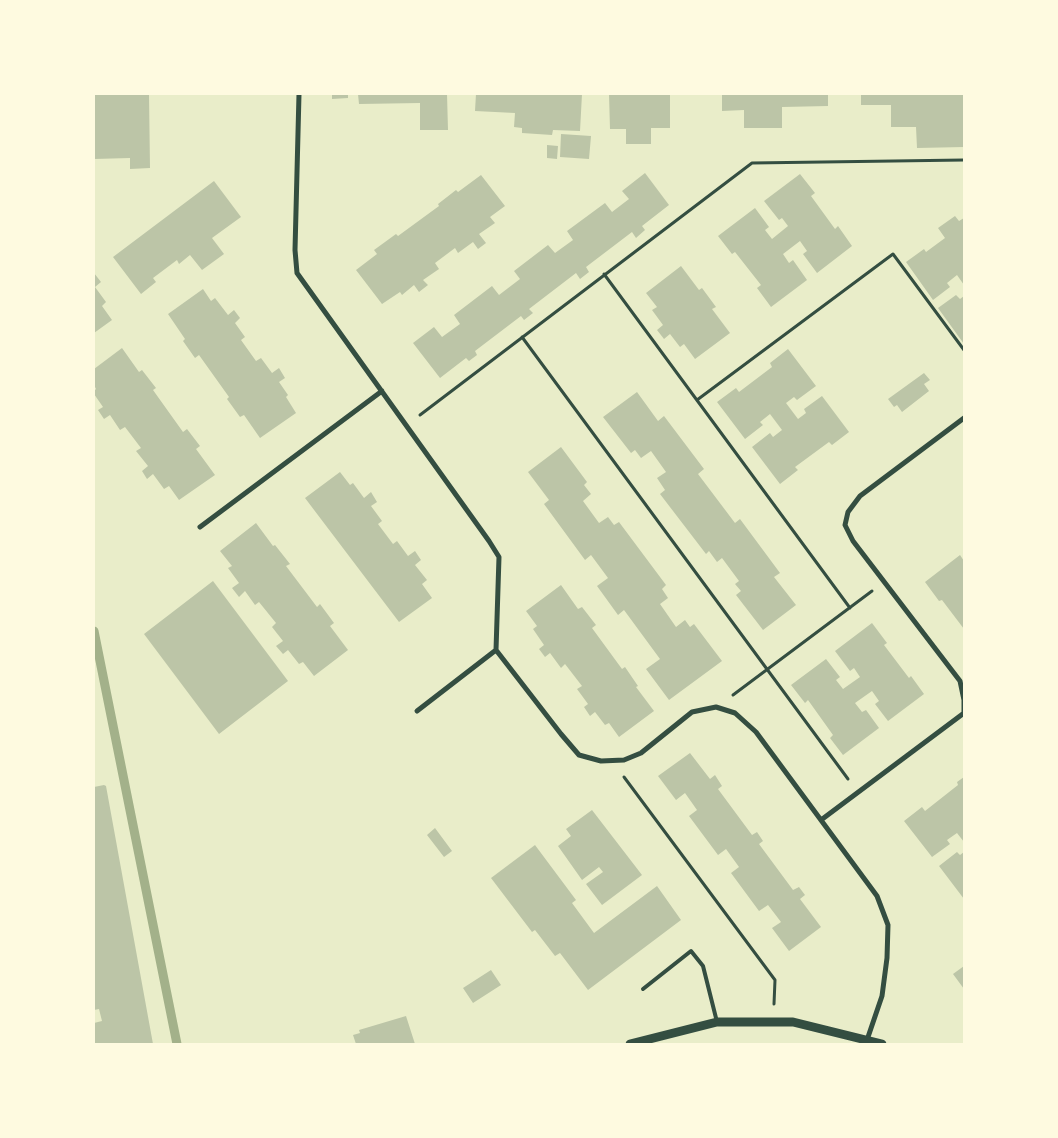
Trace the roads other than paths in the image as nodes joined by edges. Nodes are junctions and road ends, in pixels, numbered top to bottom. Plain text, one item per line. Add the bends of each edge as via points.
1 (299, 94) edge
2 (382, 391) junction
3 (964, 418) edge
4 (200, 527) dead end
5 (496, 650) junction
6 (417, 710) dead end
7 (821, 820) junction
8 (643, 989) dead end
9 (717, 1022) junction
10 (867, 1040) junction
11 (630, 1044) edge
12 (882, 1044) edge

1 - 2 street via 297,273
2 - 4 street
2 - 5 street via 498,557
3 - 7 street via 860,496 848,512 845,525 853,541 960,681 964,713
5 - 6 street
5 - 7 street via 579,755 601,761 624,760 642,753 692,712 716,707 735,713 756,732
7 - 10 street via 877,896 888,925 882,996
8 - 9 lane via 691,951 703,966
9 - 10 street via 793,1022
9 - 11 street
10 - 12 street

